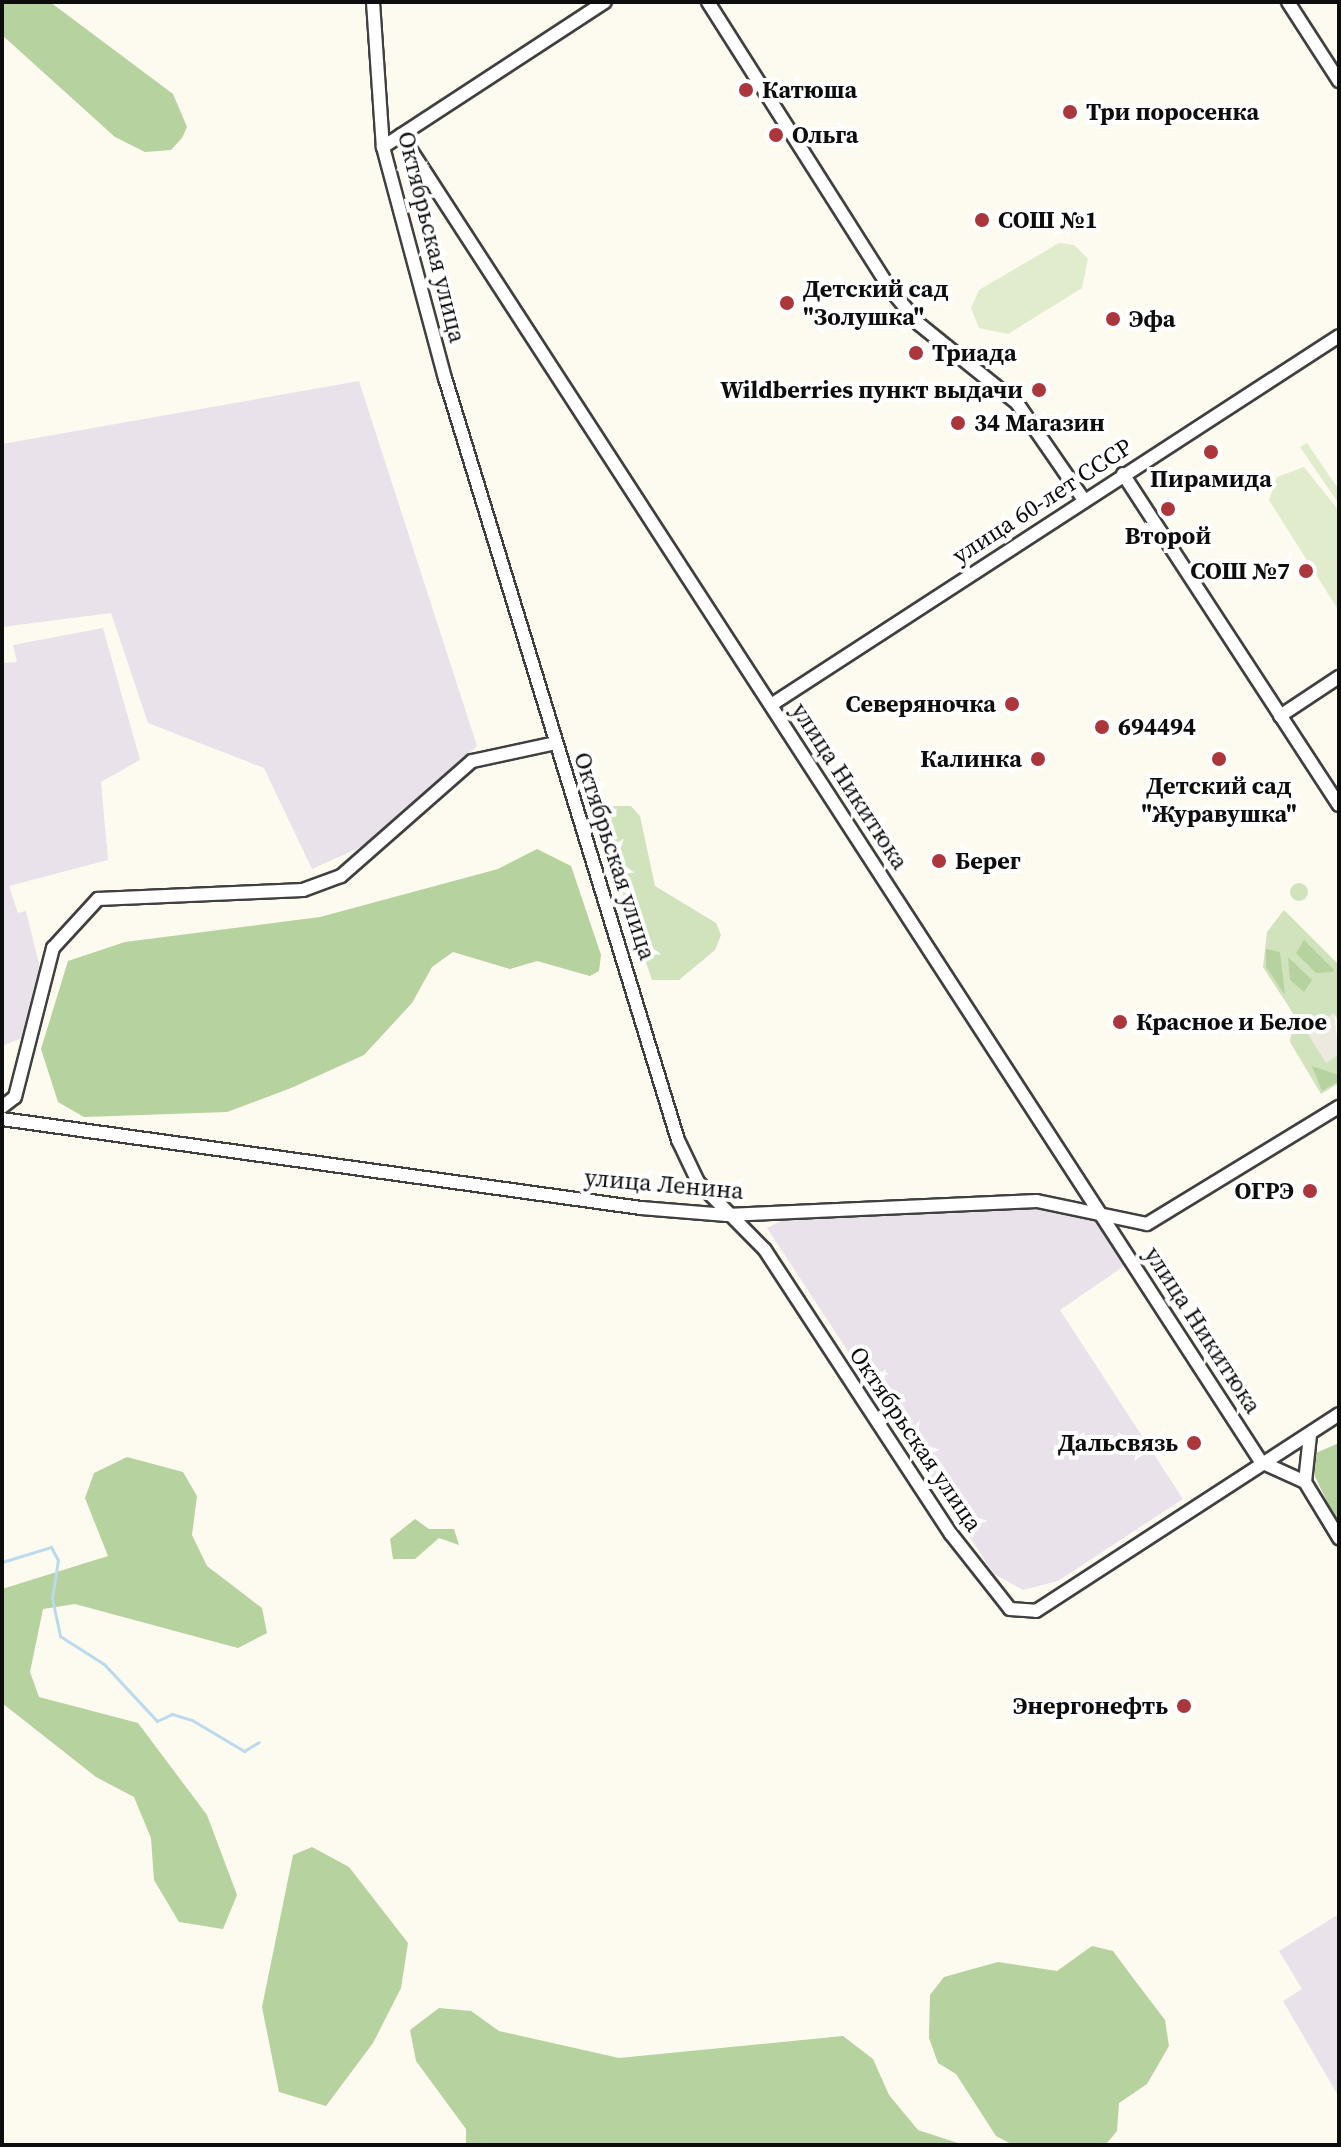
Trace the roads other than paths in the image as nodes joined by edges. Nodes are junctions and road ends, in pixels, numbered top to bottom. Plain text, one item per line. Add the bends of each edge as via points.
1 (373, 2) edge
2 (605, 2) edge
3 (708, 2) edge
4 (1288, 2) edge
5 (1339, 81) edge
6 (401, 135) junction
7 (383, 147) junction
8 (1339, 336) edge
9 (1123, 474) junction
10 (1084, 500) junction
11 (1339, 677) edge
12 (771, 705) junction
13 (1280, 716) junction
14 (555, 743) junction
15 (1339, 805) edge
16 (15, 1097) junction
17 (2, 1107) edge
18 (1339, 1107) edge
19 (2, 1119) edge
20 (25, 1123) junction
21 (727, 1215) junction
22 (1104, 1218) junction
23 (1339, 1414) edge
24 (1310, 1434) junction
25 (1261, 1462) junction
26 (1305, 1482) junction
27 (1339, 1538) edge

1 - 7 street, Октябрьская улица
2 - 6 street
3 - 10 street via 890,289 919,324 1017,403
4 - 5 street
6 - 7 street
6 - 12 street, улица Никитюка
7 - 14 street, Октябрьская улица
8 - 9 street, улица 60-лет СССР
9 - 10 street, улица 60-лет СССР
9 - 13 street
10 - 12 street, улица 60-лет СССР
11 - 13 street
12 - 22 street, улица Никитюка
13 - 15 street
14 - 16 street via 472,761 341,876 303,890 98,899 53,948
14 - 21 street, Октябрьская улица via 678,1140 698,1182
16 - 17 street
16 - 20 street
18 - 22 street, улица Ленина via 1154,1224
19 - 20 street, улица Ленина
20 - 21 street, улица Ленина
21 - 22 street, улица Ленина via 1037,1201
21 - 25 street, Октябрьская улица via 765,1250 1010,1609 1036,1611
22 - 25 street, улица Никитюка
23 - 24 street
24 - 25 street
24 - 26 street via 1302,1463
25 - 26 street
26 - 27 street

